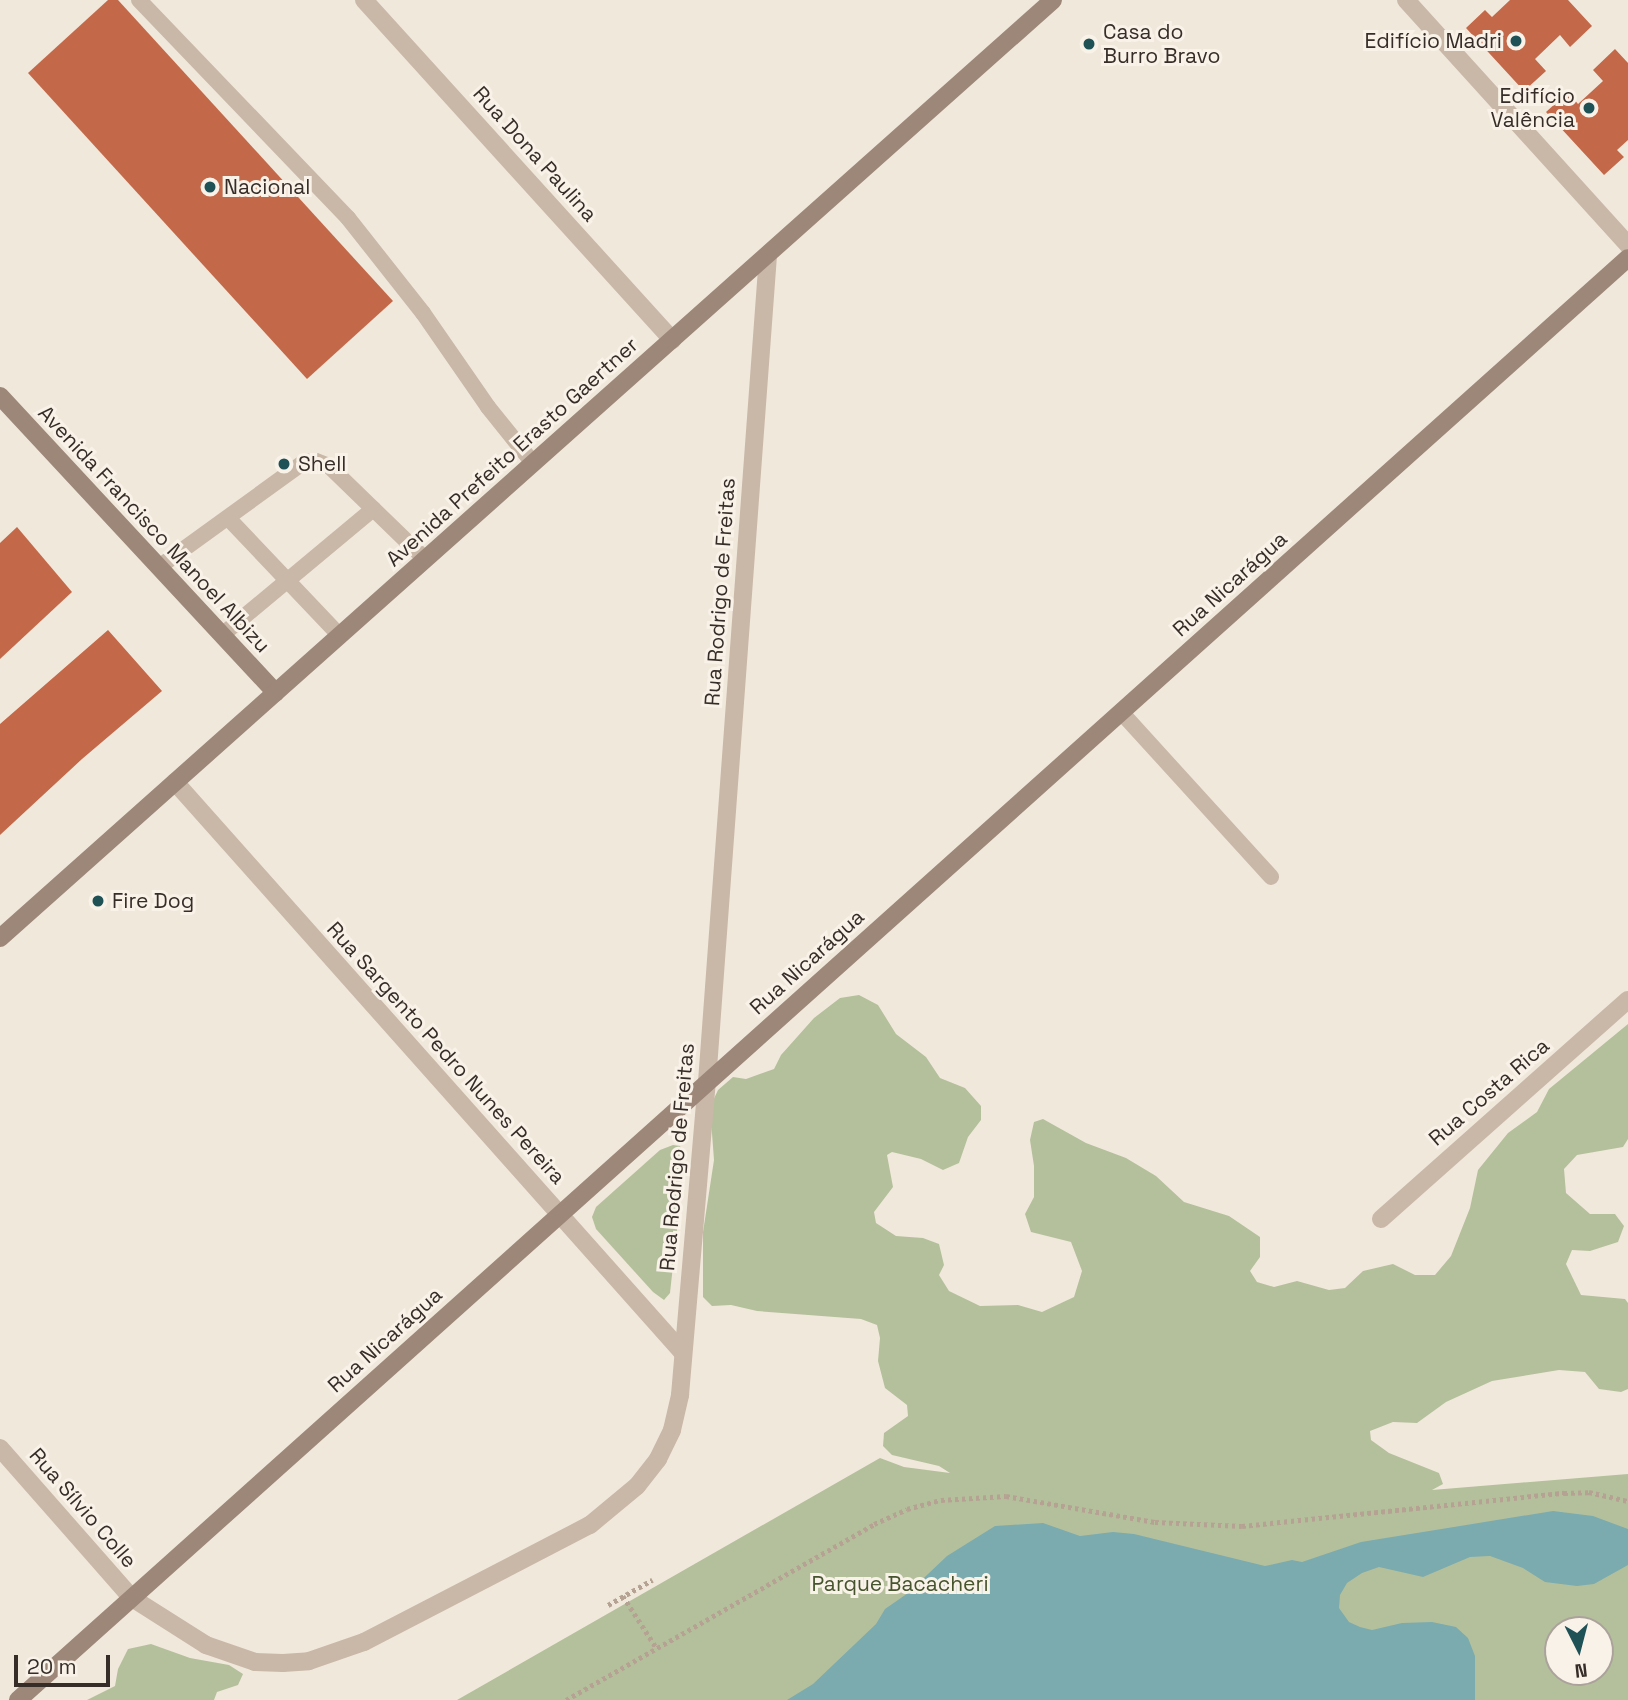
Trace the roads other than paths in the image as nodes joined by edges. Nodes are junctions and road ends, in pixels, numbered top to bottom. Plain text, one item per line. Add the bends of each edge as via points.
1 (139, 0) edge
2 (364, 0) edge
3 (1054, 0) edge
4 (1406, 0) edge
5 (1628, 245) edge
6 (768, 255) junction
7 (1628, 258) edge
8 (673, 340) junction
9 (0, 396) edge
10 (533, 463) junction
11 (373, 509) junction
12 (229, 519) junction
13 (425, 559) junction
14 (159, 567) junction
15 (288, 580) junction
16 (222, 635) junction
17 (340, 636) junction
18 (275, 693) junction
19 (1121, 712) junction
20 (175, 782) junction
21 (1271, 877) dead end
22 (0, 938) edge
23 (1628, 1000) edge
24 (707, 1082) junction
25 (559, 1215) junction
26 (1381, 1219) dead end
27 (683, 1353) junction
28 (0, 1448) edge
29 (132, 1598) junction
30 (18, 1700) edge

1 - 10 lane via 348,218
2 - 8 street, Rua Dona Paulina
3 - 6 main road, Avenida Prefeito Erasto Gaertner
4 - 5 street
6 - 8 main road, Avenida Prefeito Erasto Gaertner
6 - 24 street, Rua Rodrigo de Freitas
7 - 19 main road, Rua Nicarágua
8 - 10 main road, Avenida Prefeito Erasto Gaertner
9 - 14 main road, Avenida Francisco Manoel Albizu
10 - 13 main road, Avenida Prefeito Erasto Gaertner
11 - 12 lane via 329,466 316,461 304,462
11 - 13 lane
11 - 15 lane
12 - 14 lane
12 - 15 lane
13 - 17 main road, Avenida Prefeito Erasto Gaertner
14 - 16 main road, Avenida Francisco Manoel Albizu
15 - 16 lane
15 - 17 lane
16 - 18 main road, Avenida Francisco Manoel Albizu
17 - 18 main road, Avenida Prefeito Erasto Gaertner
18 - 20 main road, Avenida Prefeito Erasto Gaertner
19 - 21 lane
19 - 24 main road, Rua Nicarágua
20 - 22 main road, Avenida Prefeito Erasto Gaertner
20 - 25 street, Rua Sargento Pedro Nunes Pereira
23 - 26 street, Rua Costa Rica
24 - 25 main road, Rua Nicarágua
24 - 27 street, Rua Rodrigo de Freitas
25 - 27 street, Rua Sargento Pedro Nunes Pereira
25 - 29 main road, Rua Nicarágua
27 - 29 street, Rua Rodrigo de Freitas via 672,1430 658,1459 611,1510 364,1642 309,1661 255,1662 181,1633
28 - 29 street, Rua Sílvio Colle
29 - 30 main road, Rua Nicarágua

